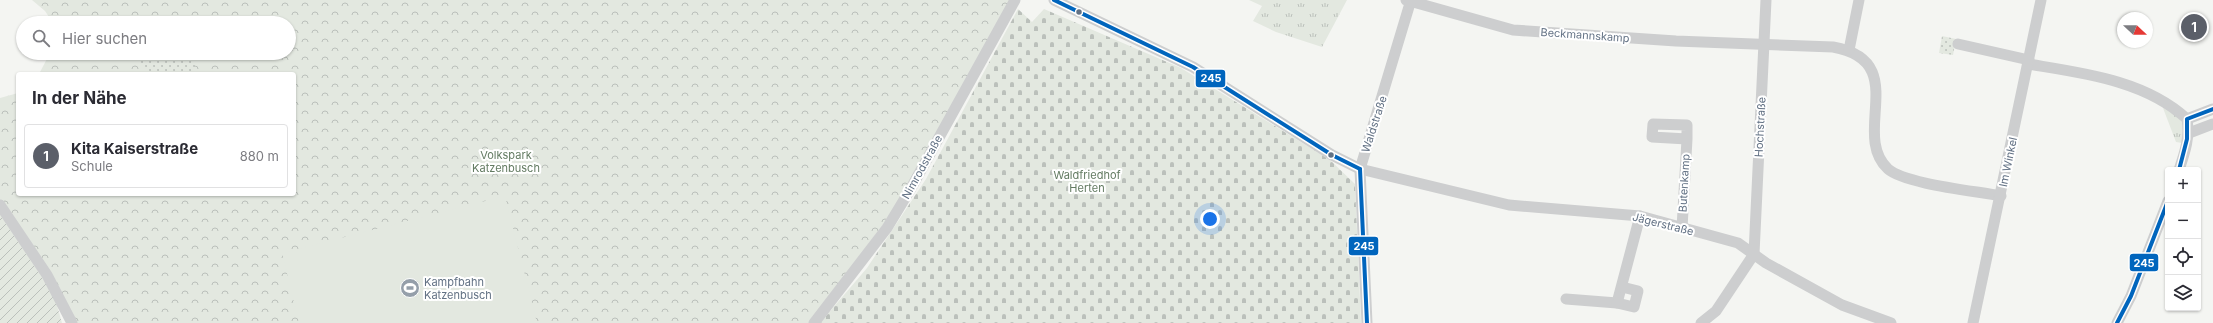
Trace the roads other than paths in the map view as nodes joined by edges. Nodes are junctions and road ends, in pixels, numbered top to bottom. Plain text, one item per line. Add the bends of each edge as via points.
1 (1015, 0) edge
2 (1054, 0) edge
3 (1410, 0) edge
4 (1766, 0) edge
5 (1858, 0) edge
6 (2041, 0) edge
7 (1764, 43) junction
8 (1958, 44) dead end
9 (1849, 50) junction
10 (2028, 62) junction
11 (2213, 109) edge
12 (2188, 119) junction
13 (2213, 124) edge
14 (2189, 133) junction
15 (1687, 139) dead end
16 (2180, 167) edge
17 (1360, 168) junction
18 (2001, 196) junction
19 (2167, 203) edge
20 (0, 205) edge
21 (1640, 216) junction
22 (1682, 228) junction
23 (1754, 254) junction
24 (1622, 286) junction
25 (1566, 299) dead end
26 (1617, 303) junction
27 (72, 323) edge
28 (814, 323) edge
29 (1367, 323) edge
30 (1702, 323) edge
31 (1891, 323) edge
32 (1973, 323) edge
33 (2117, 323) edge

1 - 28 street, Nimrodstraße via 887,228
2 - 17 street, Jägerstraße via 1193,68 1332,155
3 - 7 street, Beckmannskamp via 1512,30 1676,41
3 - 17 street, Waldstraße
4 - 7 street, Hochstraße
5 - 9 street
6 - 10 street, Im Winkel
7 - 9 street, Beckmannskamp via 1833,46
7 - 23 street, Hochstraße
8 - 10 street
9 - 18 street via 1865,60 1875,82 1876,147 1881,160 1889,169 1907,178
10 - 12 street via 2117,82 2165,102
10 - 18 street, Im Winkel
11 - 12 street
12 - 14 street
13 - 14 street
14 - 16 street
15 - 22 street, Butenkamp
17 - 21 street, Jägerstraße via 1509,205
17 - 29 street, Waldstraße
18 - 32 street, Im Winkel
19 - 33 street via 2131,296
20 - 27 street via 47,275
21 - 22 street, Jägerstraße
21 - 24 street
22 - 23 street, Jägerstraße via 1738,243
23 - 30 street via 1716,311
23 - 31 street, Jägerstraße via 1842,305
24 - 26 street
24 - 26 street via 1638,291 1634,307
25 - 26 street

